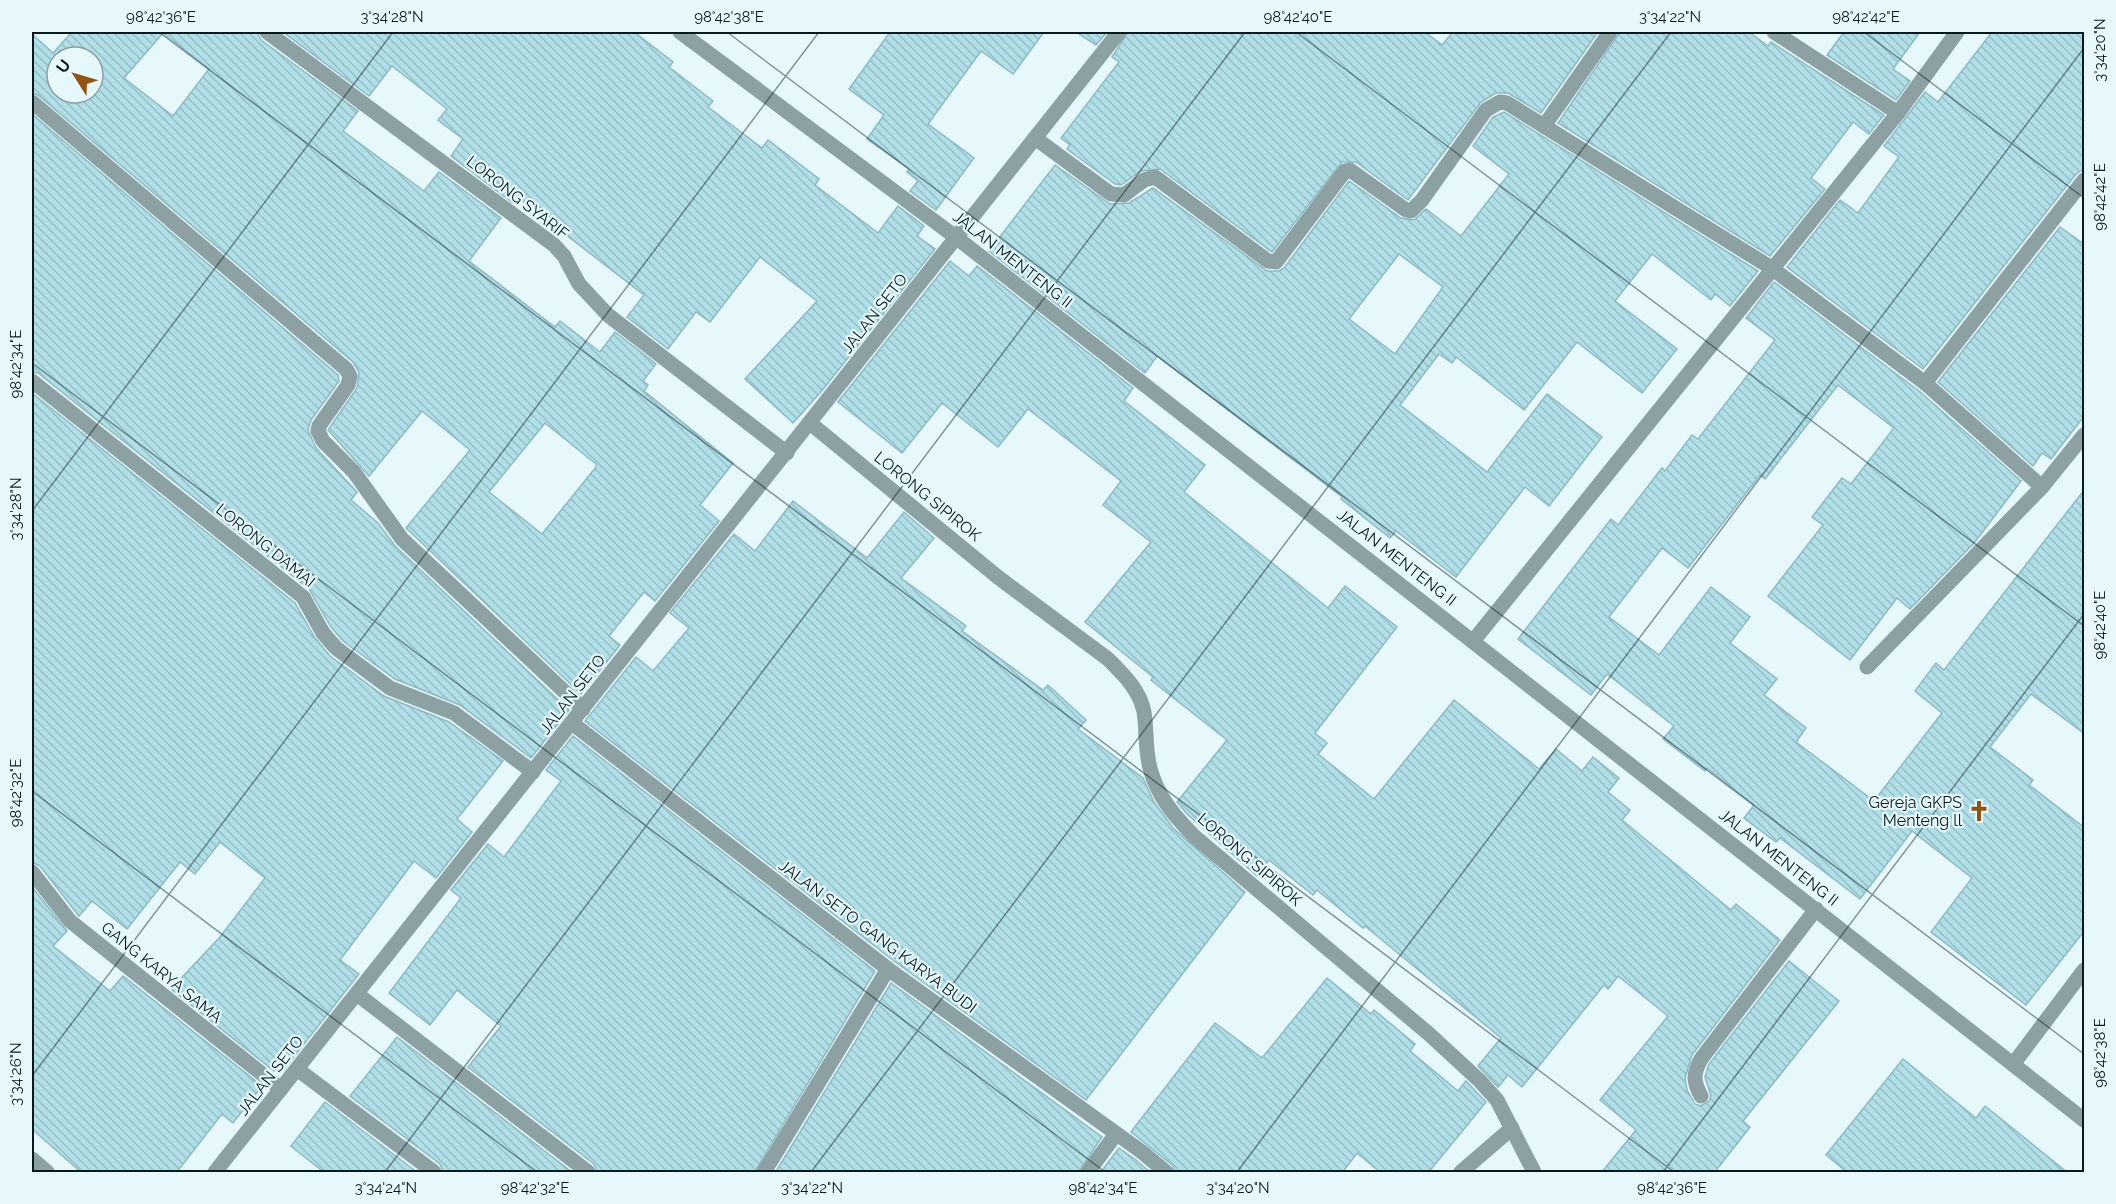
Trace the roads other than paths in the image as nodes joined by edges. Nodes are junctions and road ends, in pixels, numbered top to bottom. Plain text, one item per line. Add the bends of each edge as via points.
1 (267, 32) edge
2 (680, 32) edge
3 (1119, 32) edge
4 (1610, 32) edge
5 (1774, 32) edge
6 (1957, 32) edge
7 (32, 102) edge
8 (1898, 113) junction
9 (1544, 126) junction
10 (1035, 138) junction
11 (2085, 180) edge
12 (957, 238) junction
13 (1773, 269) junction
14 (32, 381) edge
15 (1924, 383) junction
16 (810, 423) junction
17 (2085, 435) edge
18 (787, 453) junction
19 (2042, 487) junction
20 (1474, 640) junction
21 (1867, 668) dead end
22 (583, 709) junction
23 (572, 723) junction
24 (533, 772) junction
25 (32, 872) edge
26 (1816, 909) junction
27 (888, 969) junction
28 (2085, 970) edge
29 (357, 994) junction
30 (2014, 1063) junction
31 (297, 1069) junction
32 (281, 1089) junction
33 (1701, 1096) dead end
34 (2085, 1120) edge
35 (1512, 1128) junction
36 (1116, 1134) junction
37 (32, 1159) edge
38 (47, 1173) edge
39 (215, 1173) edge
40 (434, 1173) edge
41 (588, 1173) edge
42 (764, 1173) edge
43 (1088, 1173) edge
44 (1166, 1173) edge
45 (1461, 1173) edge
46 (1534, 1173) edge

1 - 18 street, LORONG SYARIF via 554,245 579,284 608,315
2 - 12 street, JALAN MENTENG II
3 - 10 street, JALAN SETO
4 - 9 street
5 - 8 street
6 - 8 street
7 - 22 street via 346,369 350,376 348,385 319,426 323,441 354,472 389,523 424,562
8 - 13 street
9 - 10 street via 1507,103 1500,102 1486,110 1411,211 1350,170 1345,171 1276,262 1268,261 1155,177 1124,195 1111,194
9 - 13 street
10 - 12 street, JALAN SETO
11 - 15 street
12 - 16 street, JALAN SETO
12 - 20 street, JALAN MENTENG II
13 - 15 street
13 - 20 street
14 - 24 street, LORONG DAMAI via 303,597 336,648 390,688 454,713
15 - 19 street
16 - 18 street, JALAN SETO
16 - 35 street, LORONG SIPIROK via 1122,673 1137,692 1144,710 1150,768 1162,798 1177,819 1480,1081 1497,1100
17 - 19 street
18 - 22 street, JALAN SETO
19 - 21 street
20 - 26 street, JALAN MENTENG II
22 - 23 street, JALAN SETO
23 - 24 street, JALAN SETO
23 - 27 street, JALAN SETO GANG KARYA BUDI
24 - 29 street, JALAN SETO
25 - 32 street, GANG KARYA SAMA via 70,921
26 - 30 street, JALAN MENTENG II
26 - 33 street via 1701,1059 1694,1072 1694,1083
27 - 36 street, JALAN SETO GANG KARYA BUDI
27 - 42 street
28 - 30 street
29 - 31 street, JALAN SETO
29 - 41 street
30 - 34 street, JALAN MENTENG II
31 - 32 street, JALAN SETO
31 - 40 street
32 - 39 street, JALAN SETO
35 - 45 street
35 - 46 street, LORONG SIPIROK
36 - 43 street
36 - 44 street, JALAN SETO GANG KARYA BUDI
37 - 38 street

